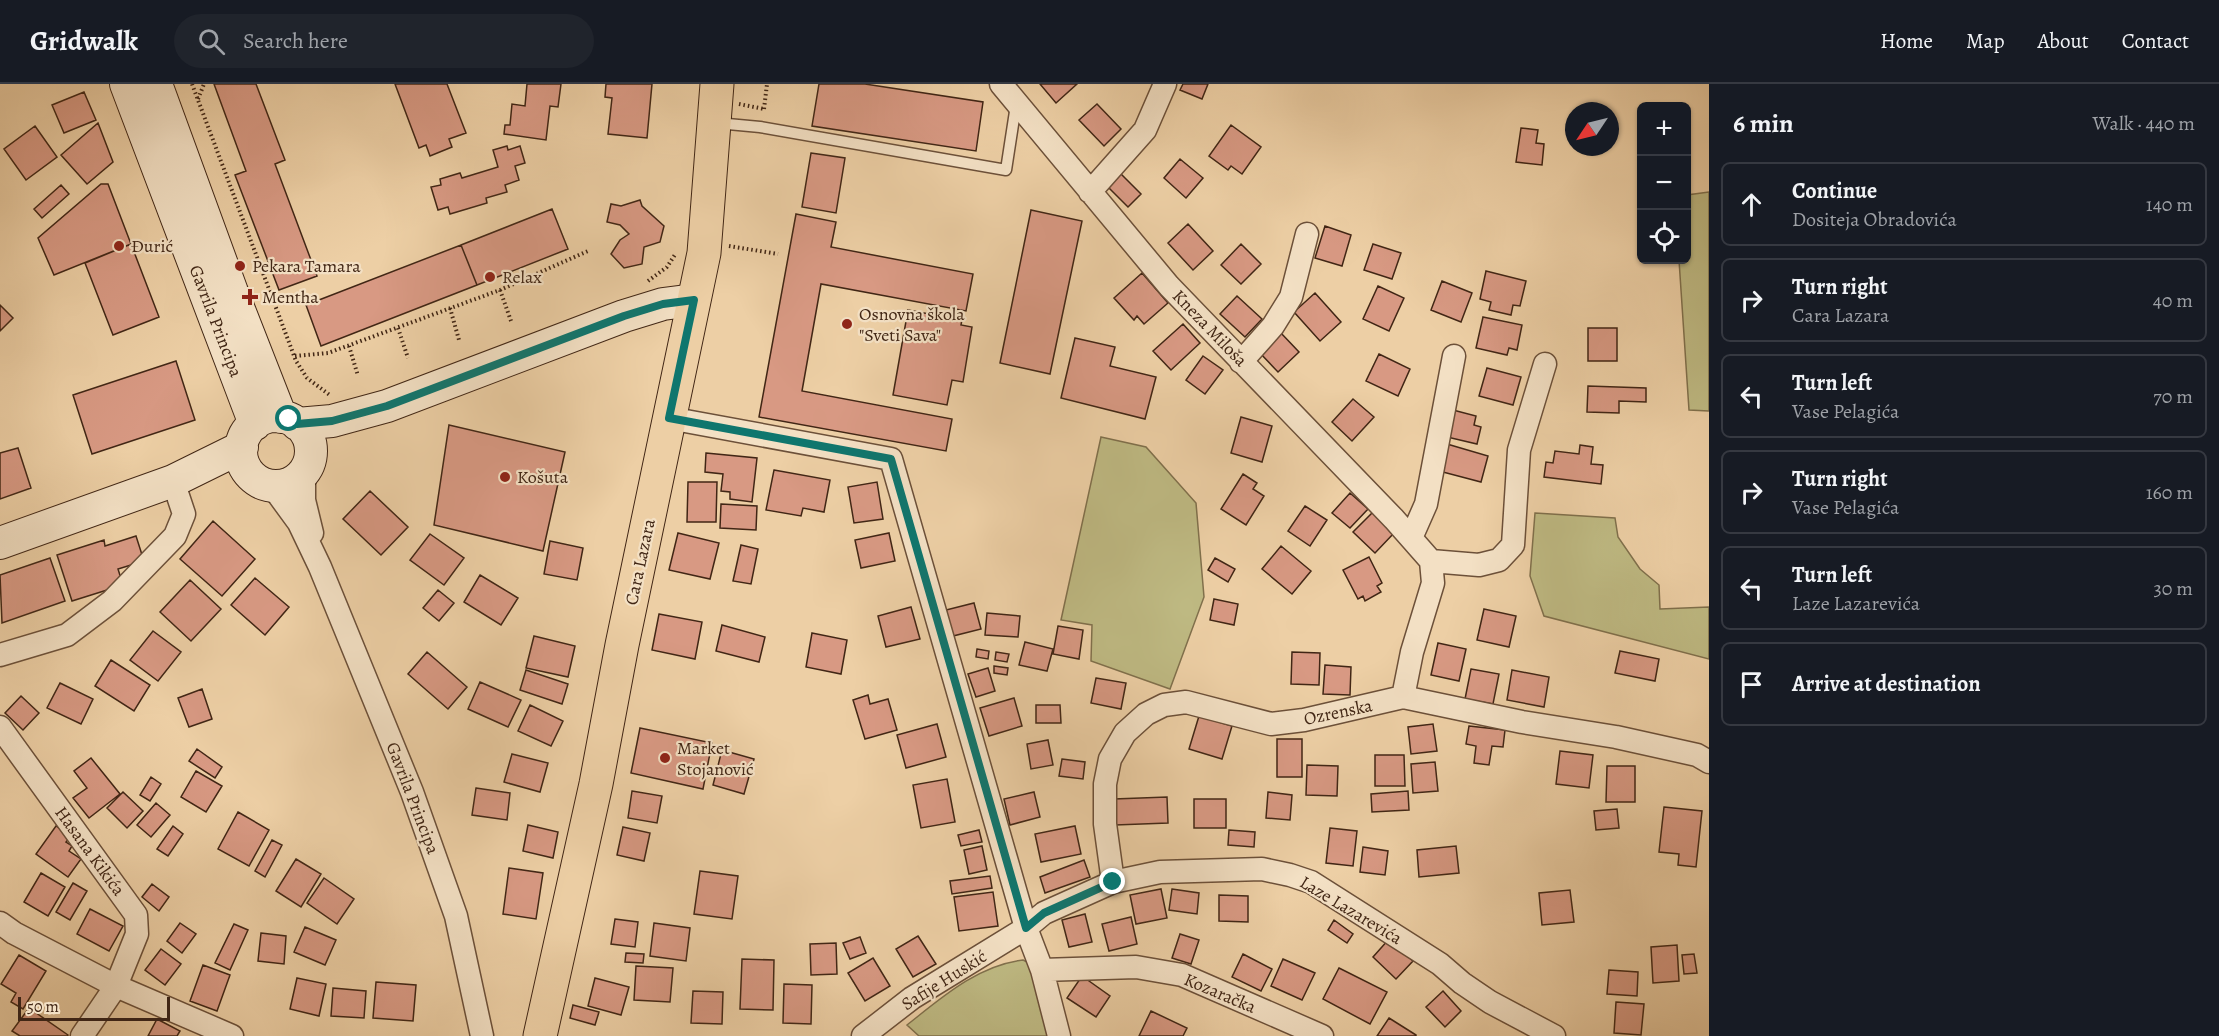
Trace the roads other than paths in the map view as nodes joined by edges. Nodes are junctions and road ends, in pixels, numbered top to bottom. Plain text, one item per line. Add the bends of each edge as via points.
1 (126, 84) edge
2 (156, 84) edge
3 (717, 84) edge
4 (1165, 84) edge
5 (1009, 92) edge
6 (713, 123) junction
7 (1090, 192) junction
8 (1307, 234) dead end
9 (694, 300) junction
10 (1455, 357) dead end
11 (1241, 362) junction
12 (1545, 364) dead end
13 (387, 406) junction
14 (669, 418) junction
15 (266, 445) junction
16 (308, 464) junction
17 (173, 481) junction
18 (1411, 538) junction
19 (0, 543) edge
20 (1431, 561) junction
21 (320, 567) junction
22 (0, 654) edge
23 (1403, 697) junction
24 (0, 727) edge
25 (1709, 762) edge
26 (1113, 882) junction
27 (0, 923) edge
28 (1026, 928) junction
29 (1042, 970) junction
30 (116, 986) junction
31 (199, 1030) edge
32 (82, 1036) edge
33 (232, 1036) edge
34 (482, 1036) edge
35 (540, 1036) edge
36 (863, 1036) edge
37 (1059, 1036) edge
38 (1322, 1036) edge
39 (1554, 1036) edge

1 - 15 street, Gavrila Principa
2 - 15 street, Gavrila Principa via 232,292
3 - 6 main road, Cara Lazara
4 - 7 street via 1145,130
5 - 6 lane via 1006,170
5 - 7 street, Kneza Miloša
6 - 9 main road, Cara Lazara via 704,253
7 - 11 street, Kneza Miloša via 1169,286
8 - 11 street via 1291,297 1274,326
9 - 13 street via 663,304 624,316
9 - 14 main road, Cara Lazara
10 - 18 street via 1426,504
11 - 18 street, Kneza Miloša
12 - 20 street via 1519,450 1513,545 1499,560 1479,565
13 - 15 street
13 - 16 street
14 - 28 street via 891,459
14 - 35 main road, Cara Lazara via 594,795
15 - 16 street via 308,438
15 - 16 street via 290,483
15 - 17 street
15 - 21 street, Gavrila Principa
16 - 21 street, Gavrila Principa via 304,500
17 - 19 street
17 - 22 street via 184,514 175,536 112,601 67,635
18 - 20 street, Kneza Miloša
20 - 23 street via 1433,583
21 - 34 street, Gavrila Principa via 412,792 456,916
23 - 25 street, Ozrenska via 1616,737 1697,755
23 - 26 street, Ozrenska via 1271,724 1186,702 1164,705 1146,714 1125,733 1110,759 1105,784 1105,824
24 - 30 street, Hasana Kikića via 136,915 136,934
26 - 28 street, Laze Lazarevića via 1044,913
26 - 39 street, Laze Lazarevića via 1160,873 1244,869 1290,874 1311,882 1440,964 1490,1002
27 - 30 street
28 - 29 street
28 - 36 street, Safije Huskić via 912,998
29 - 37 street
29 - 38 street, Kozaračka via 1136,967 1182,975
30 - 31 street
30 - 32 street, Hasana Kikića
31 - 33 street

